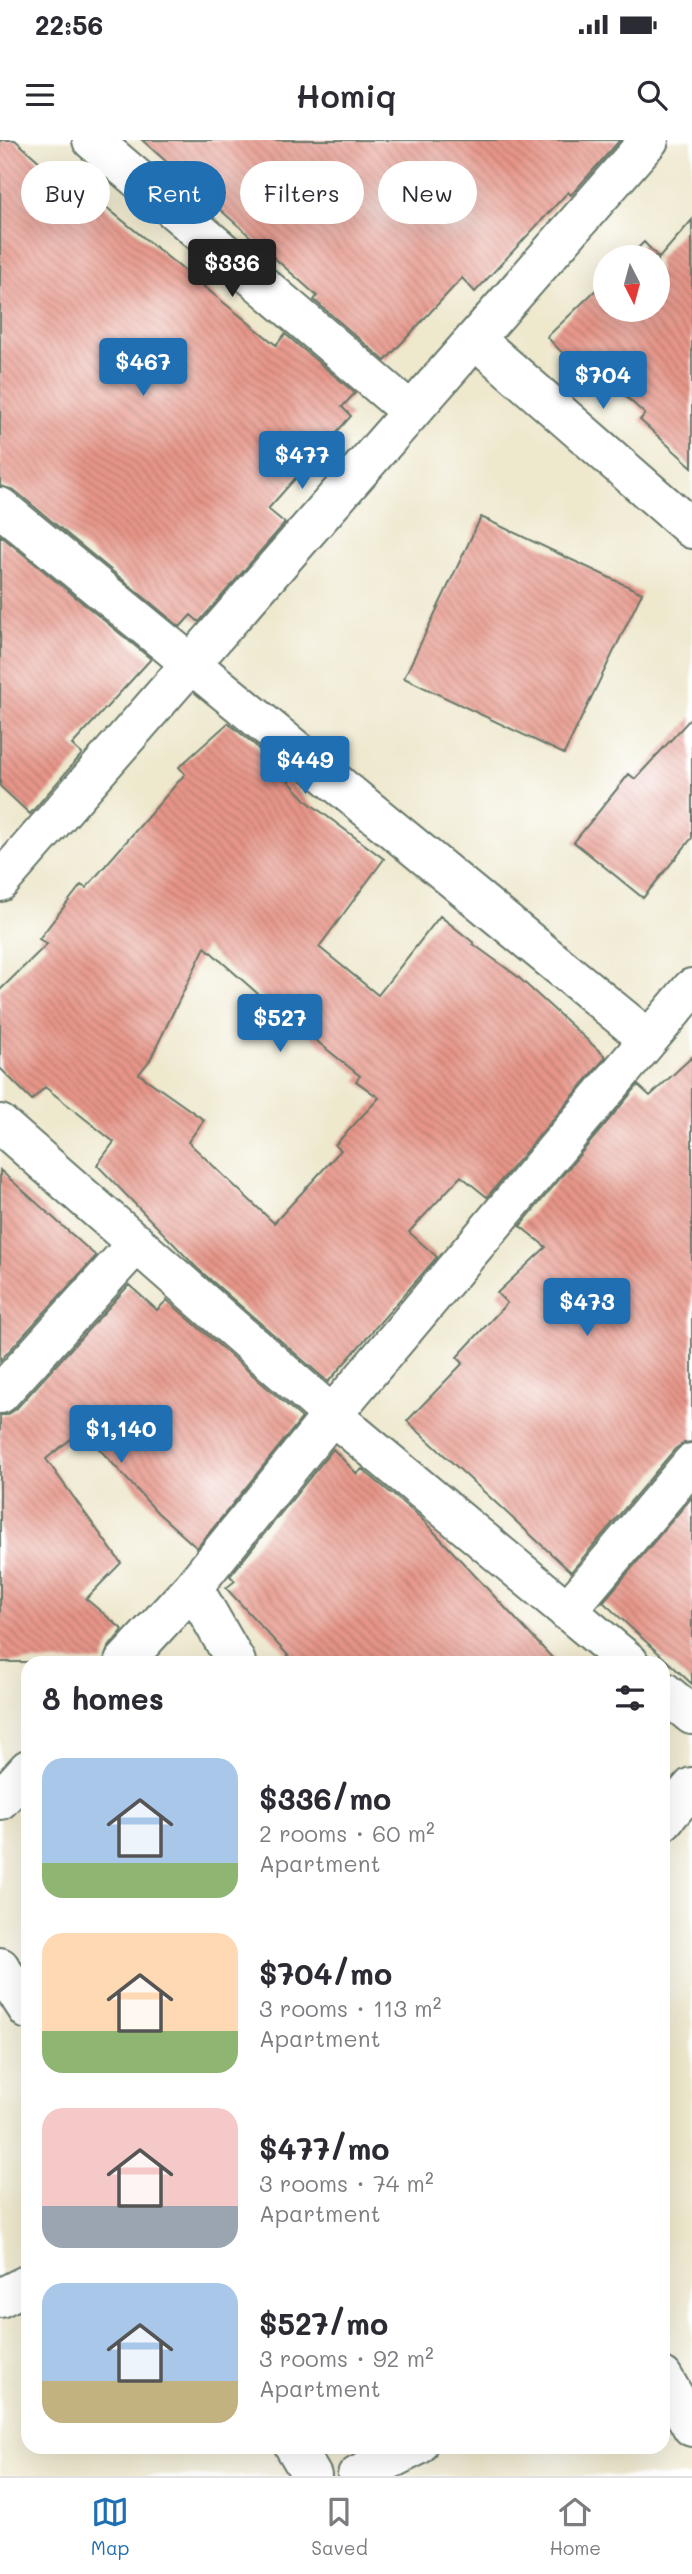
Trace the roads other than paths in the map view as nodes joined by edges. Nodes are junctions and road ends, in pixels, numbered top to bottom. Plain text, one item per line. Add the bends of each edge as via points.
1 (92, 140) edge
2 (638, 144) edge
3 (475, 339) junction
4 (411, 412) junction
5 (0, 507) edge
6 (692, 529) edge
7 (191, 664) junction
8 (0, 882) edge
9 (692, 988) edge
10 (648, 1040) junction
11 (0, 1124) edge
12 (137, 1242) junction
13 (0, 1394) edge
14 (332, 1415) junction
15 (692, 1464) edge
16 (193, 1587) junction
17 (567, 1611) junction
18 (130, 1656) edge
19 (233, 1656) edge
20 (622, 1656) edge
21 (670, 1697) edge
22 (692, 1715) edge
23 (21, 1777) edge
24 (692, 1787) edge
25 (0, 1800) edge
26 (670, 1813) edge
27 (0, 1967) edge
28 (21, 1999) edge
29 (21, 2288) edge
30 (0, 2298) edge
31 (670, 2388) edge
32 (690, 2420) edge
33 (299, 2454) edge
34 (400, 2454) edge
35 (312, 2476) edge
36 (357, 2476) edge

1 - 4 street
2 - 3 street
3 - 4 street
3 - 6 street
4 - 7 street
5 - 7 street
7 - 8 street
7 - 10 street
9 - 10 street
10 - 14 street
11 - 12 street
12 - 13 street
12 - 14 street
14 - 16 street
14 - 17 street
15 - 17 street
16 - 18 street
16 - 19 street
17 - 20 street
21 - 22 street
23 - 25 street
24 - 26 street
27 - 28 street
29 - 30 street
31 - 32 street
33 - 35 street
34 - 36 street

